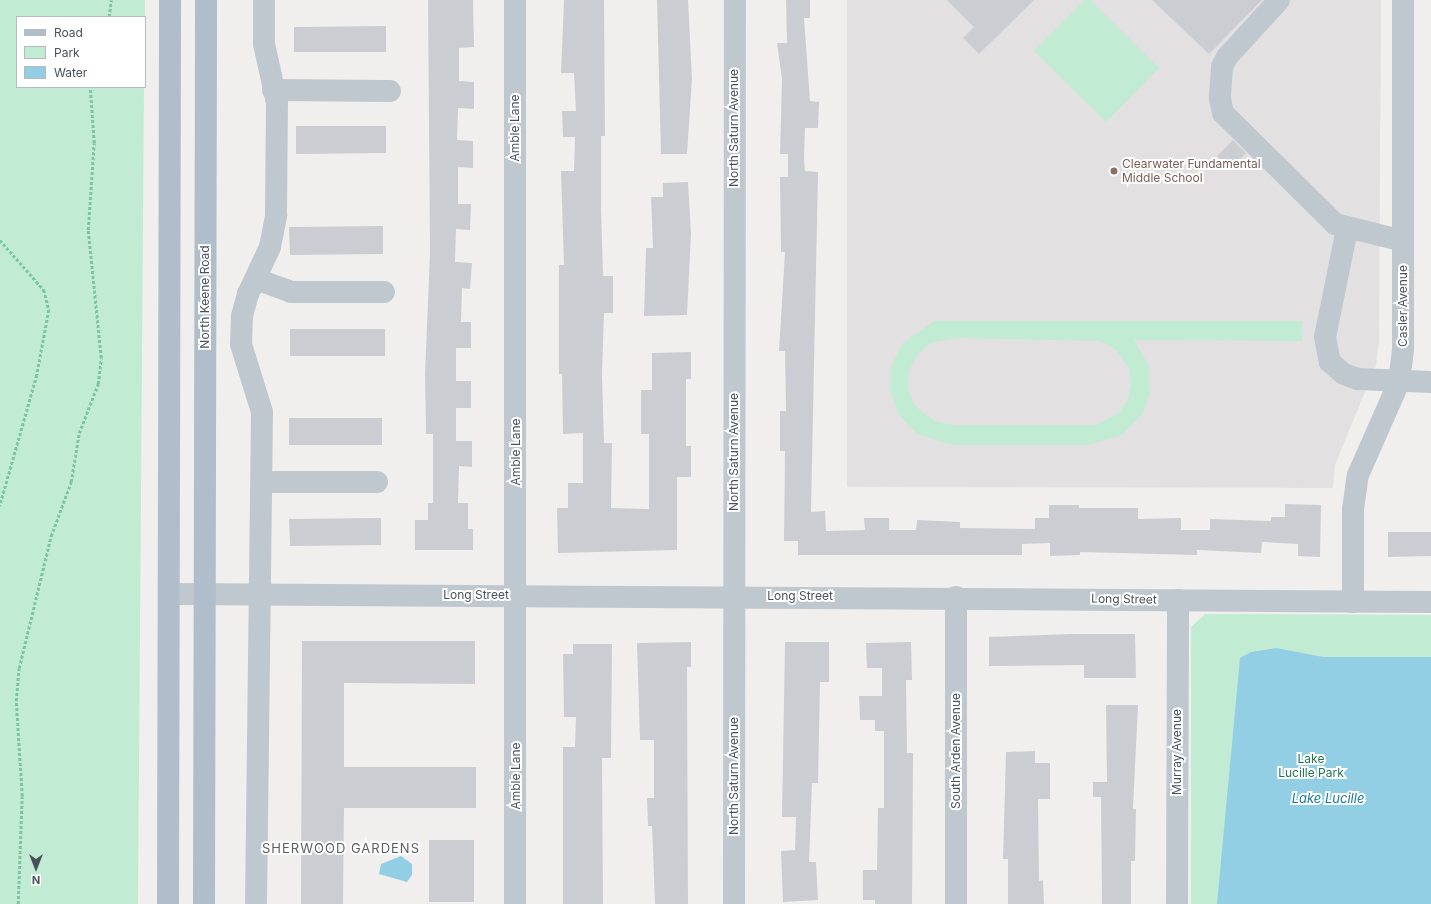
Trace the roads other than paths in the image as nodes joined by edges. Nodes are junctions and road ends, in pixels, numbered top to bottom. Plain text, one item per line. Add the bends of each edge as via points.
1 (170, 0) edge
2 (206, 0) edge
3 (264, 0) edge
4 (515, 0) edge
5 (734, 0) edge
6 (1278, 0) edge
7 (1403, 0) edge
8 (273, 90) junction
9 (390, 91) dead end
10 (1347, 229) junction
11 (1403, 241) junction
12 (256, 279) junction
13 (384, 292) dead end
14 (1399, 382) junction
15 (1431, 382) edge
16 (262, 482) junction
17 (378, 482) dead end
18 (169, 594) junction
19 (204, 594) junction
20 (262, 594) junction
21 (516, 595) junction
22 (734, 596) junction
23 (956, 597) junction
24 (1178, 600) junction
25 (1353, 602) junction
26 (1431, 602) edge
27 (168, 904) edge
28 (204, 904) edge
29 (256, 904) edge
30 (515, 904) edge
31 (734, 904) edge
32 (956, 904) edge
33 (1177, 904) edge

1 - 18 main road
2 - 19 main road, North Keene Road
3 - 8 street via 264,44
4 - 21 street, Amble Lane
5 - 22 street, North Saturn Avenue
6 - 10 street via 1227,57 1222,67 1220,106 1231,123 1324,214
7 - 11 street, Casler Avenue
8 - 9 street
8 - 12 street via 277,103 276,215 270,248
10 - 11 street
10 - 14 street via 1328,314 1326,351 1330,362 1344,374 1372,381
11 - 14 street, Casler Avenue via 1403,348
12 - 13 street via 291,292
12 - 16 street via 242,316 242,344 262,412
14 - 15 street
14 - 25 street, Casler Avenue via 1358,475 1353,509
16 - 17 street
16 - 20 street
18 - 19 street, Long Street
18 - 27 main road
19 - 20 street, Long Street
19 - 28 main road, North Keene Road
20 - 21 street, Long Street
20 - 29 street
21 - 22 street, Long Street
21 - 30 street, Amble Lane
22 - 23 street, Long Street
22 - 31 street, North Saturn Avenue
23 - 24 street, Long Street
23 - 32 street, South Arden Avenue
24 - 25 street, Long Street
24 - 33 street, Murray Avenue
25 - 26 street, Long Street

